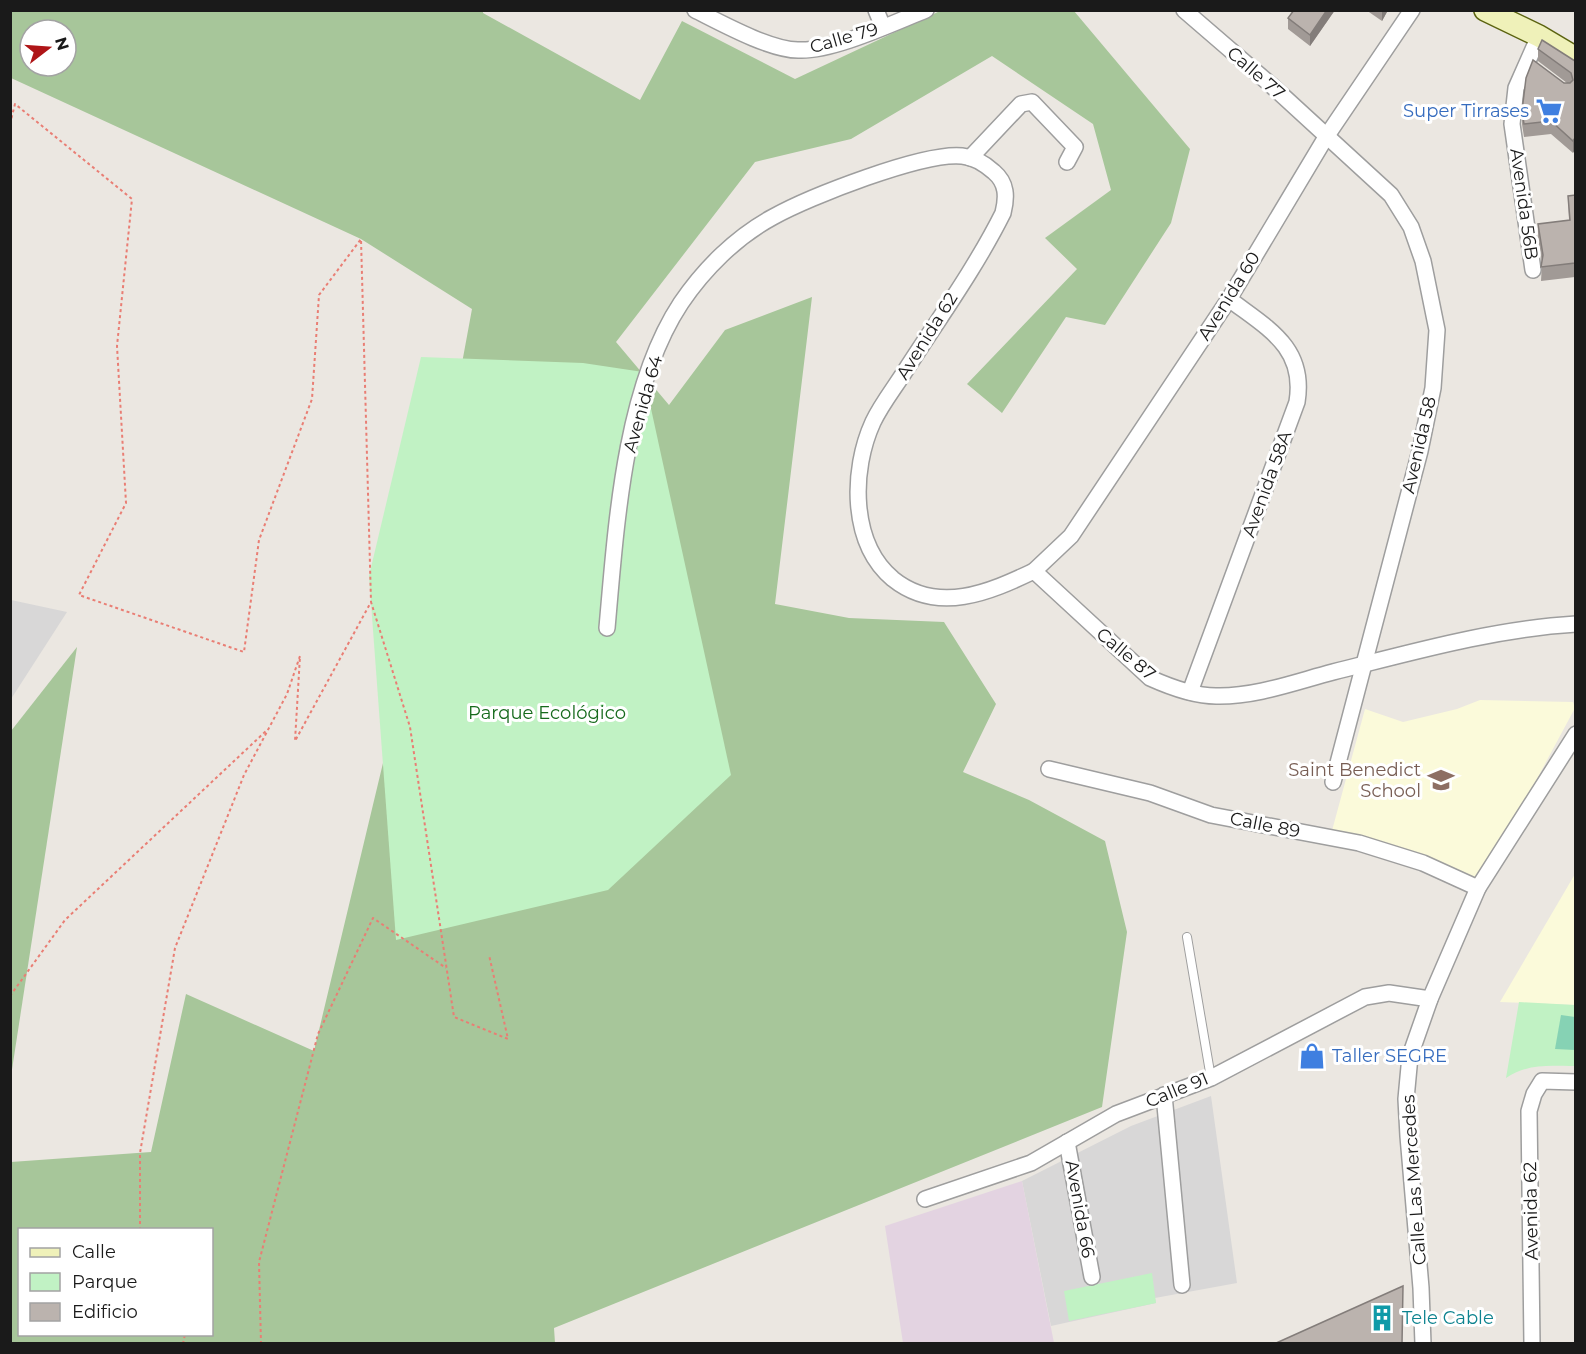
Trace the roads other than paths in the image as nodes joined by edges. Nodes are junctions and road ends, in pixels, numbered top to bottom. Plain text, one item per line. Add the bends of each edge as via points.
1 (695, 10) edge
2 (876, 10) edge
3 (926, 10) edge
4 (1184, 10) edge
5 (1412, 10) edge
6 (1485, 10) edge
7 (883, 27) junction
8 (1539, 36) junction
9 (1575, 58) edge
10 (1326, 137) junction
11 (970, 158) junction
12 (1067, 162) dead end
13 (1533, 270) dead end
14 (1229, 299) junction
15 (1035, 572) junction
16 (1575, 624) edge
17 (607, 628) dead end
18 (1363, 665) junction
19 (1191, 692) junction
20 (1575, 734) edge
21 (1049, 769) dead end
22 (1333, 782) dead end
23 (1478, 888) junction
24 (1187, 937) dead end
25 (1430, 999) junction
26 (1211, 1078) junction
27 (1575, 1082) edge
28 (1164, 1095) junction
29 (1067, 1142) junction
30 (925, 1199) dead end
31 (1092, 1277) dead end
32 (1182, 1286) dead end
33 (1423, 1344) edge
34 (1532, 1344) edge

1 - 7 street, Calle 79 via 739,31 798,51
2 - 7 street
3 - 7 street, Calle 79
4 - 10 street, Calle 77
5 - 10 street, Avenida 60
6 - 8 main road
8 - 9 main road
8 - 13 street, Avenida 56B via 1532,64 1516,88 1512,124
10 - 14 street, Avenida 60
10 - 18 street, Avenida 58 via 1391,195 1411,227 1423,261 1437,330 1433,388 1420,451
11 - 12 street via 1021,104 1032,102 1075,147
11 - 15 street, Avenida 62 via 1000,177 1006,200 999,222 873,422 862,457 858,501 864,533 874,556 901,585 945,598 974,597
11 - 17 street, Avenida 64 via 924,160 792,207 743,236 696,282 667,327 646,380 620,489
14 - 15 street, Avenida 60 via 1071,536
14 - 19 street, Avenida 58A via 1285,344 1294,358 1300,387 1298,402
15 - 19 street, Calle 87 via 1150,678
16 - 18 street, Calle 87 via 1534,626
18 - 19 street, Calle 87 via 1236,696
18 - 22 street, Avenida 58
20 - 23 street, Calle Las Mercedes
21 - 23 street, Calle 89 via 1150,794 1211,815 1359,843 1423,863
23 - 25 street, Calle Las Mercedes
24 - 26 lane
25 - 26 street, Calle 91 via 1389,993 1365,998
25 - 33 street, Calle Las Mercedes via 1410,1056 1406,1099
26 - 28 street, Calle 91
27 - 34 street, Avenida 62 via 1542,1081 1529,1111
28 - 29 street, Calle 91 via 1116,1114
28 - 32 street
29 - 30 street, Calle 91 via 1030,1163
29 - 31 street, Avenida 66

